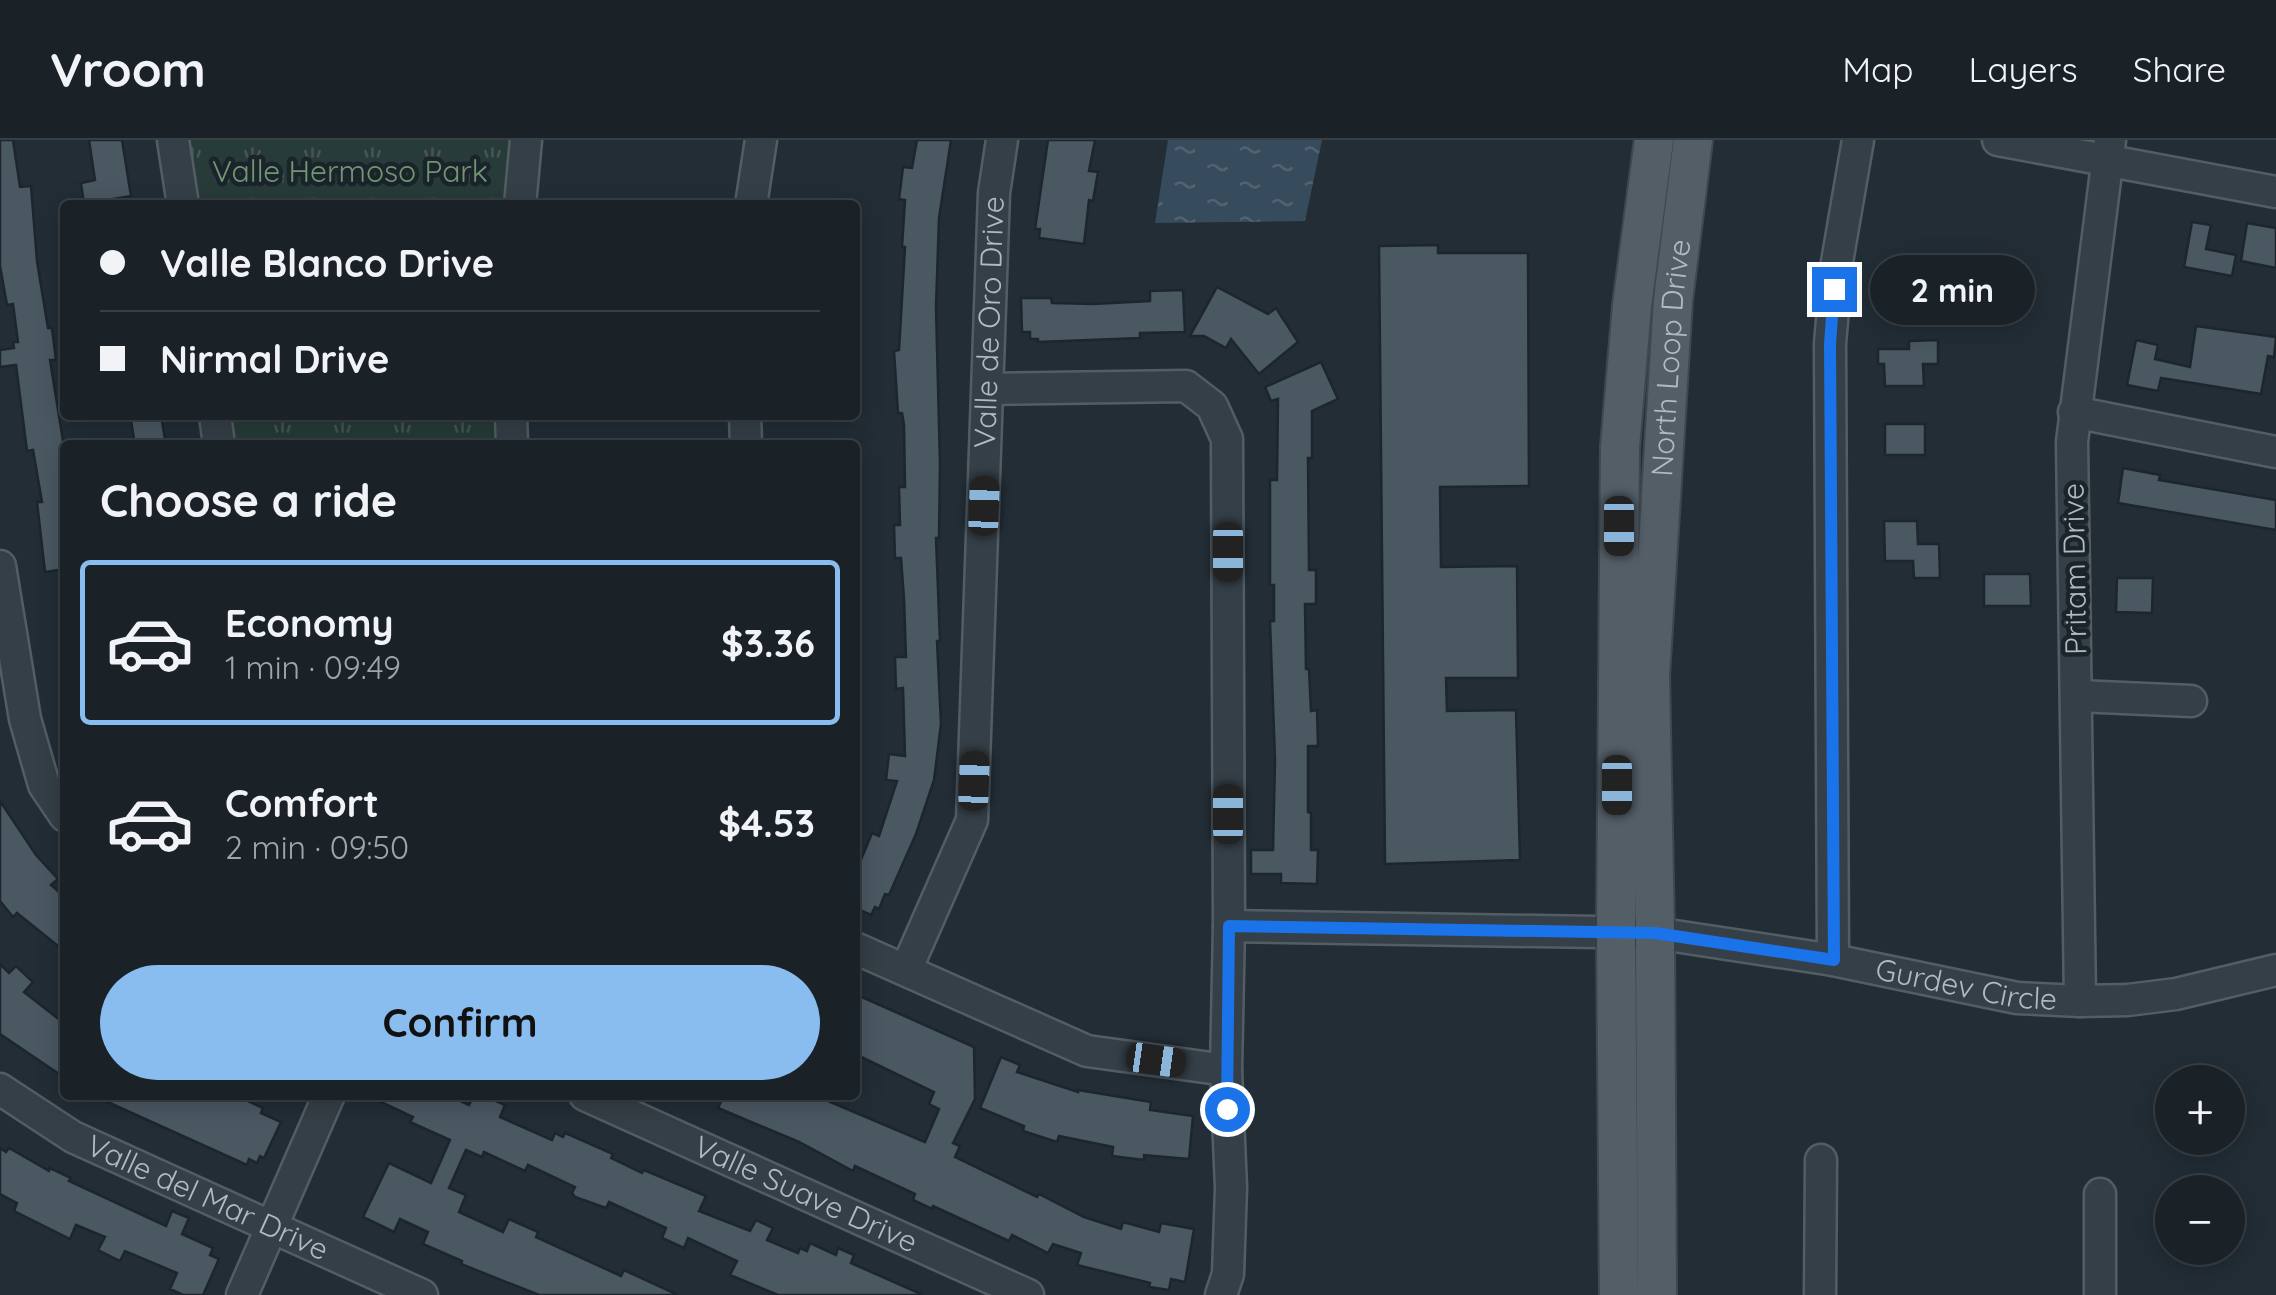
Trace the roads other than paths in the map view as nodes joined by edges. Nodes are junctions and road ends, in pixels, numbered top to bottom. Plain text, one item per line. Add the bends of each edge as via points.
1 (173, 140) edge
2 (526, 140) edge
3 (761, 140) edge
4 (1002, 140) edge
5 (1654, 140) edge
6 (1693, 140) edge
7 (1858, 140) edge
8 (1998, 140) edge
9 (2108, 151) edge
10 (2276, 192) edge
11 (182, 200) edge
12 (520, 200) edge
13 (752, 200) edge
14 (989, 389) junction
15 (2074, 412) junction
16 (2276, 452) edge
17 (0, 566) edge
18 (2078, 696) junction
19 (2191, 701) dead end
20 (60, 809) edge
21 (1229, 926) junction
22 (1616, 932) junction
23 (1655, 933) junction
24 (860, 950) edge
25 (1834, 960) junction
26 (906, 970) junction
27 (2276, 970) edge
28 (2080, 1001) junction
29 (1226, 1070) junction
30 (0, 1089) edge
31 (327, 1100) edge
32 (596, 1100) edge
33 (1822, 1160) dead end
34 (2100, 1194) dead end
35 (274, 1228) junction
36 (242, 1295) edge
37 (422, 1295) edge
38 (1028, 1295) edge
39 (1222, 1295) edge
40 (1620, 1295) edge
41 (1657, 1295) edge
42 (1820, 1295) edge
43 (2100, 1295) edge

1 - 11 street
2 - 12 street
3 - 13 street
4 - 14 street, Valle de Oro Drive via 994,193
5 - 22 main road, North Loop Drive via 1620,447
6 - 23 main road, North Loop Drive via 1673,300 1650,676
7 - 25 street via 1836,262 1830,344
8 - 9 street
9 - 10 street
9 - 15 street, Pritam Drive
14 - 21 street via 1186,386 1212,406 1220,423 1227,439
14 - 26 street, Valle de Oro Drive via 972,820
15 - 16 street
15 - 18 street, Pritam Drive
17 - 20 street via 25,719 44,785
18 - 19 street
18 - 28 street, Pritam Drive
21 - 22 street, Gurdev Circle
21 - 29 street
22 - 23 street, Gurdev Circle
22 - 40 main road, North Loop Drive
23 - 25 street, Gurdev Circle
23 - 41 main road, North Loop Drive
24 - 26 street
25 - 28 street, Gurdev Circle via 2017,998
26 - 29 street via 1087,1051
27 - 28 street, Gurdev Circle via 2176,994
29 - 39 street via 1231,1188
30 - 35 street, Valle del Mar Drive via 73,1136
31 - 35 street
32 - 38 street, Valle Suave Drive
33 - 42 street
34 - 43 street
35 - 36 street
35 - 37 street, Valle del Mar Drive

